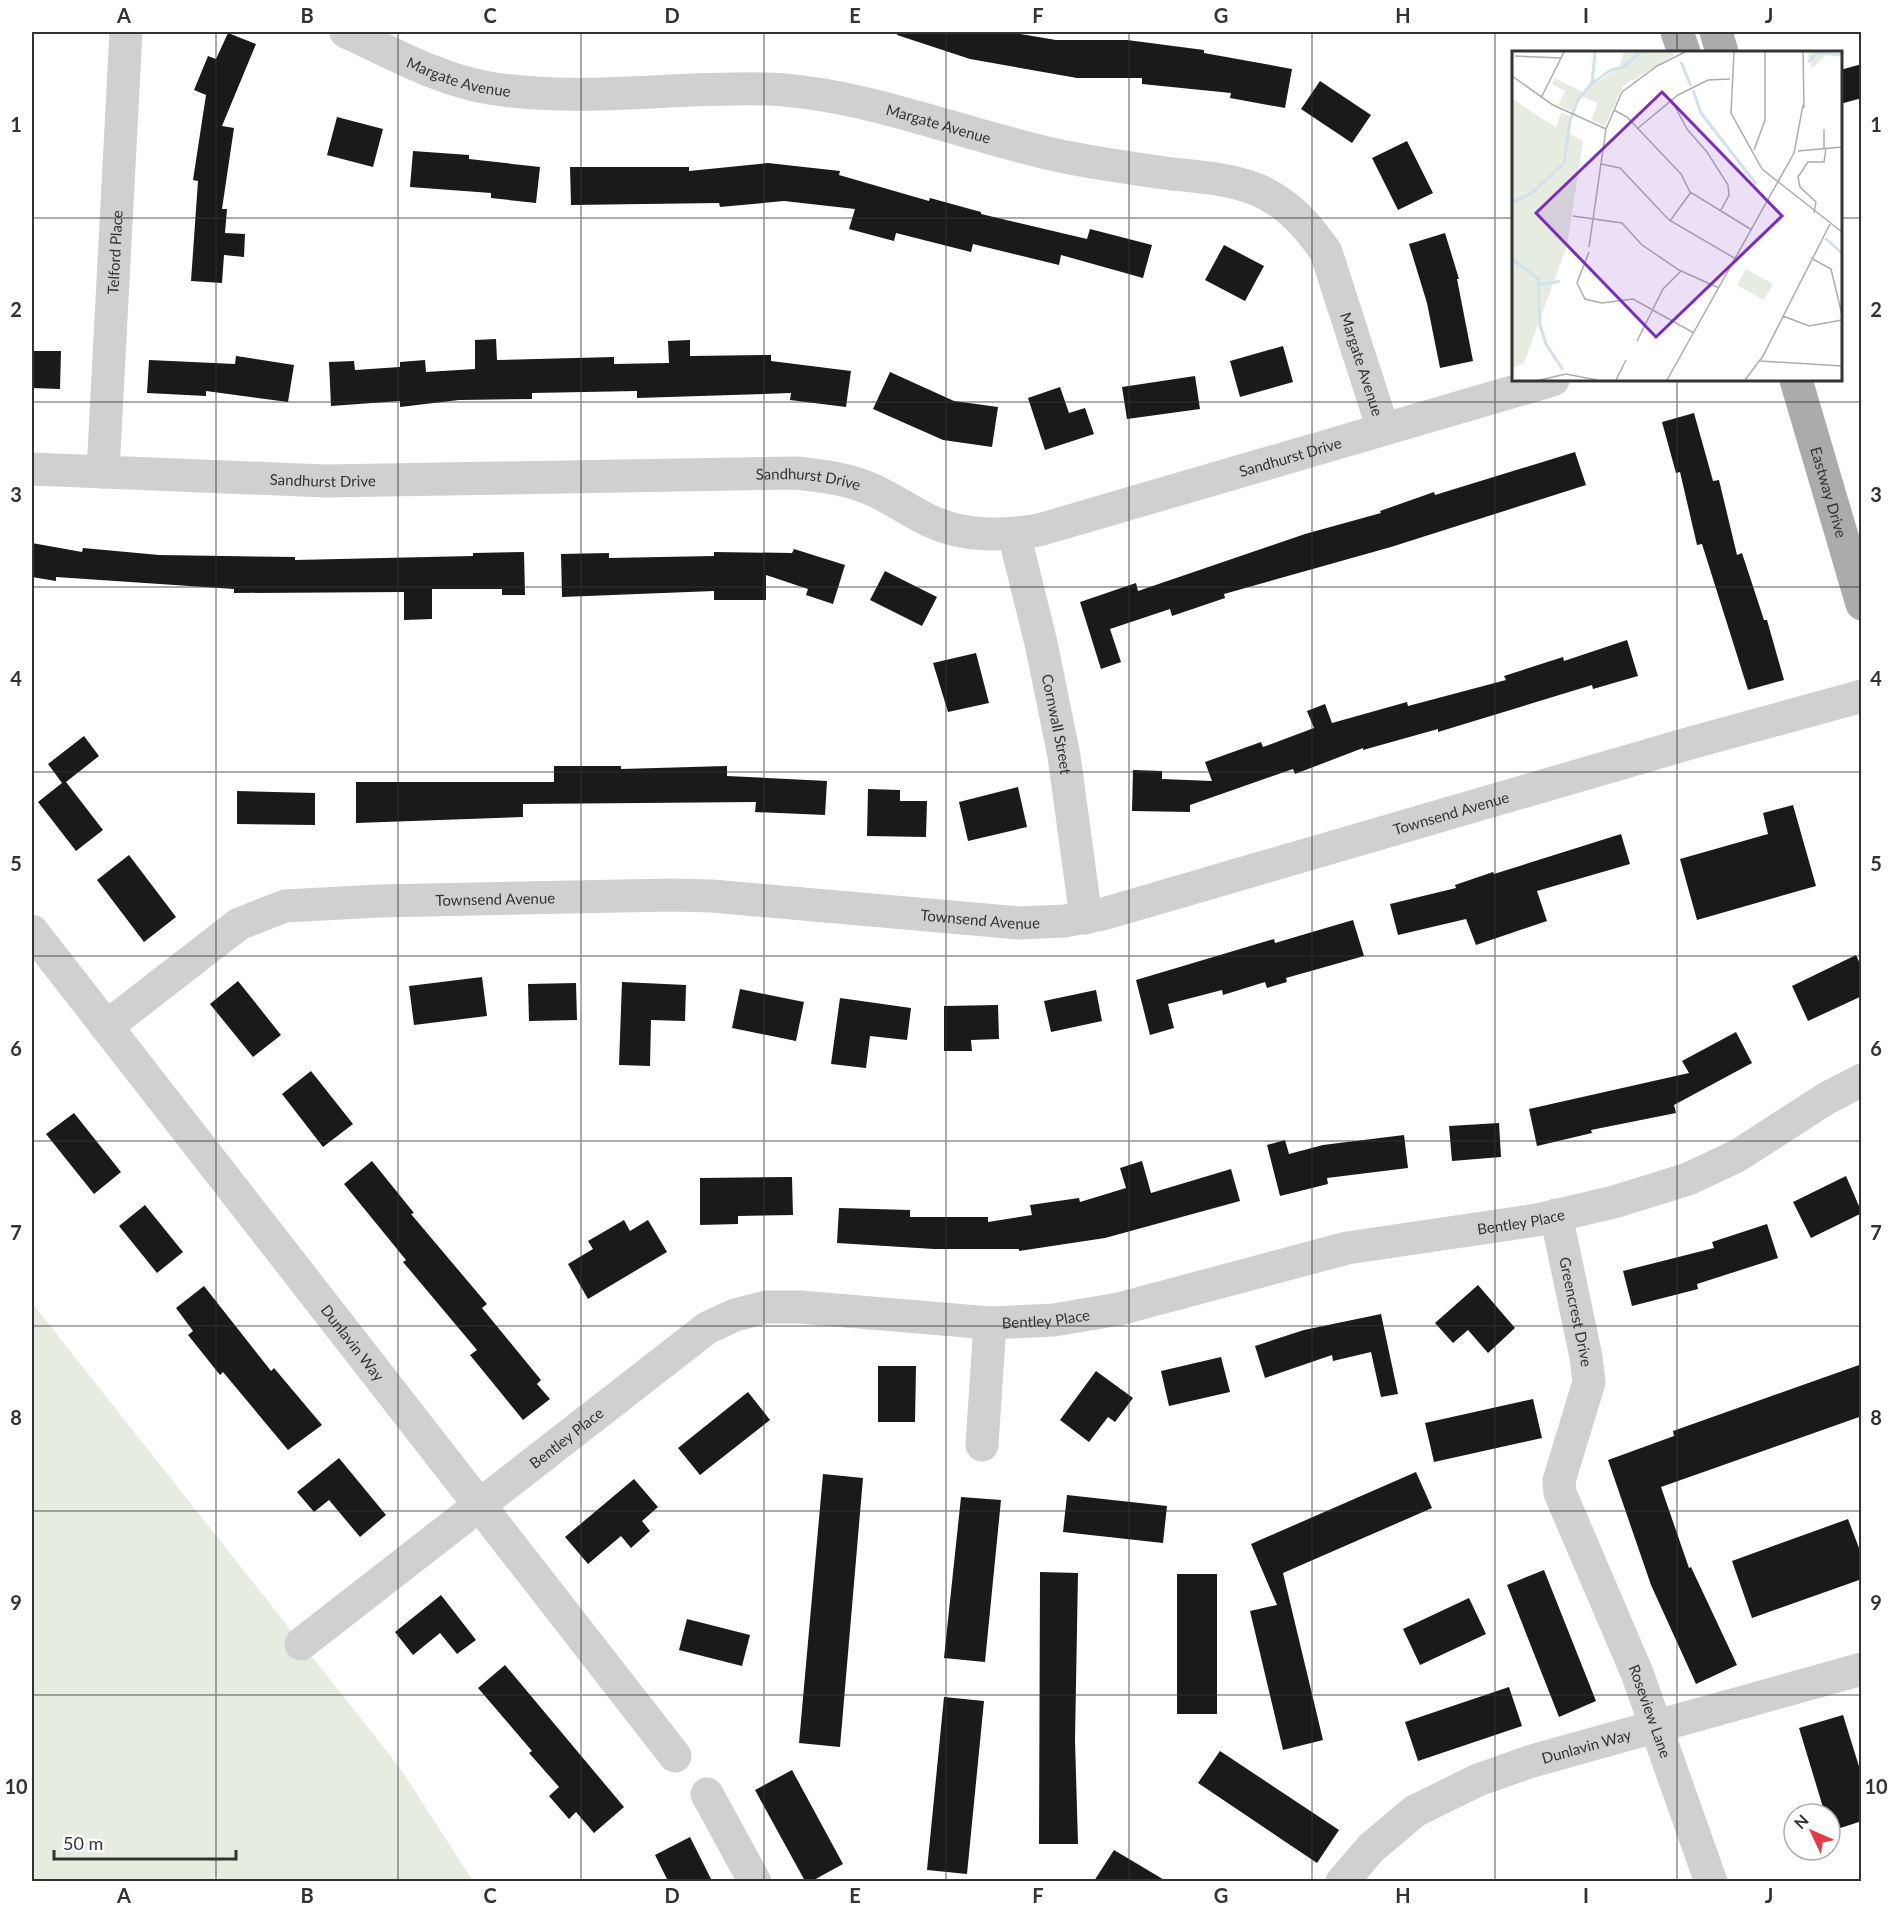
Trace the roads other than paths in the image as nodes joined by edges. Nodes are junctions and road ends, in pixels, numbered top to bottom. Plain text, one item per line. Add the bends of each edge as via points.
1 (126, 32) edge
2 (345, 32) edge
3 (1677, 32) edge
4 (1716, 32) edge
5 (1684, 51) edge
6 (1722, 51) edge
7 (1550, 381) edge
8 (1796, 381) edge
9 (1383, 429) junction
10 (32, 469) edge
11 (103, 472) junction
12 (1014, 534) junction
13 (1862, 604) edge
14 (1862, 696) edge
15 (1086, 918) junction
16 (32, 930) edge
17 (106, 1027) junction
18 (1862, 1080) edge
19 (1556, 1215) junction
20 (990, 1323) junction
21 (982, 1445) dead end
22 (479, 1504) junction
23 (1582, 1545) joint
24 (301, 1644) dead end
25 (1862, 1669) edge
26 (1658, 1728) junction
27 (675, 1756) dead end
28 (707, 1794) dead end
29 (755, 1881) edge
30 (1342, 1881) edge
31 (1711, 1881) edge

1 - 11 street, Telford Place
2 - 9 street, Margate Avenue via 442,74 487,88 533,94 769,89 818,94 1025,148 1129,168 1223,180 1262,192 1298,217 1326,252
3 - 5 main road
4 - 6 main road
7 - 9 street, Sandhurst Drive
8 - 13 main road, Eastway Drive
9 - 12 street, Sandhurst Drive
10 - 11 street, Sandhurst Drive
11 - 12 street, Sandhurst Drive via 326,481 797,473 834,477 872,489 950,528
12 - 15 street, Cornwall Street via 1064,756
14 - 15 street, Townsend Avenue
15 - 17 street, Townsend Avenue via 1019,923 671,896 300,904 269,910 239,924
16 - 17 street, Dunlavin Way
17 - 22 street, Dunlavin Way
18 - 19 street, Bentley Place via 1737,1155 1688,1179
19 - 20 street, Bentley Place via 1336,1250 1087,1315
19 - 23 street, Greencrest Drive via 1589,1382 1559,1481
20 - 21 street
20 - 22 street, Bentley Place via 800,1307 735,1314 706,1328
22 - 24 street, Bentley Place
22 - 27 street, Dunlavin Way
23 - 26 street, Roseview Lane
25 - 26 street, Dunlavin Way
26 - 30 street, Dunlavin Way via 1532,1761 1445,1795 1391,1829
26 - 31 street, Roseview Lane
28 - 29 street

